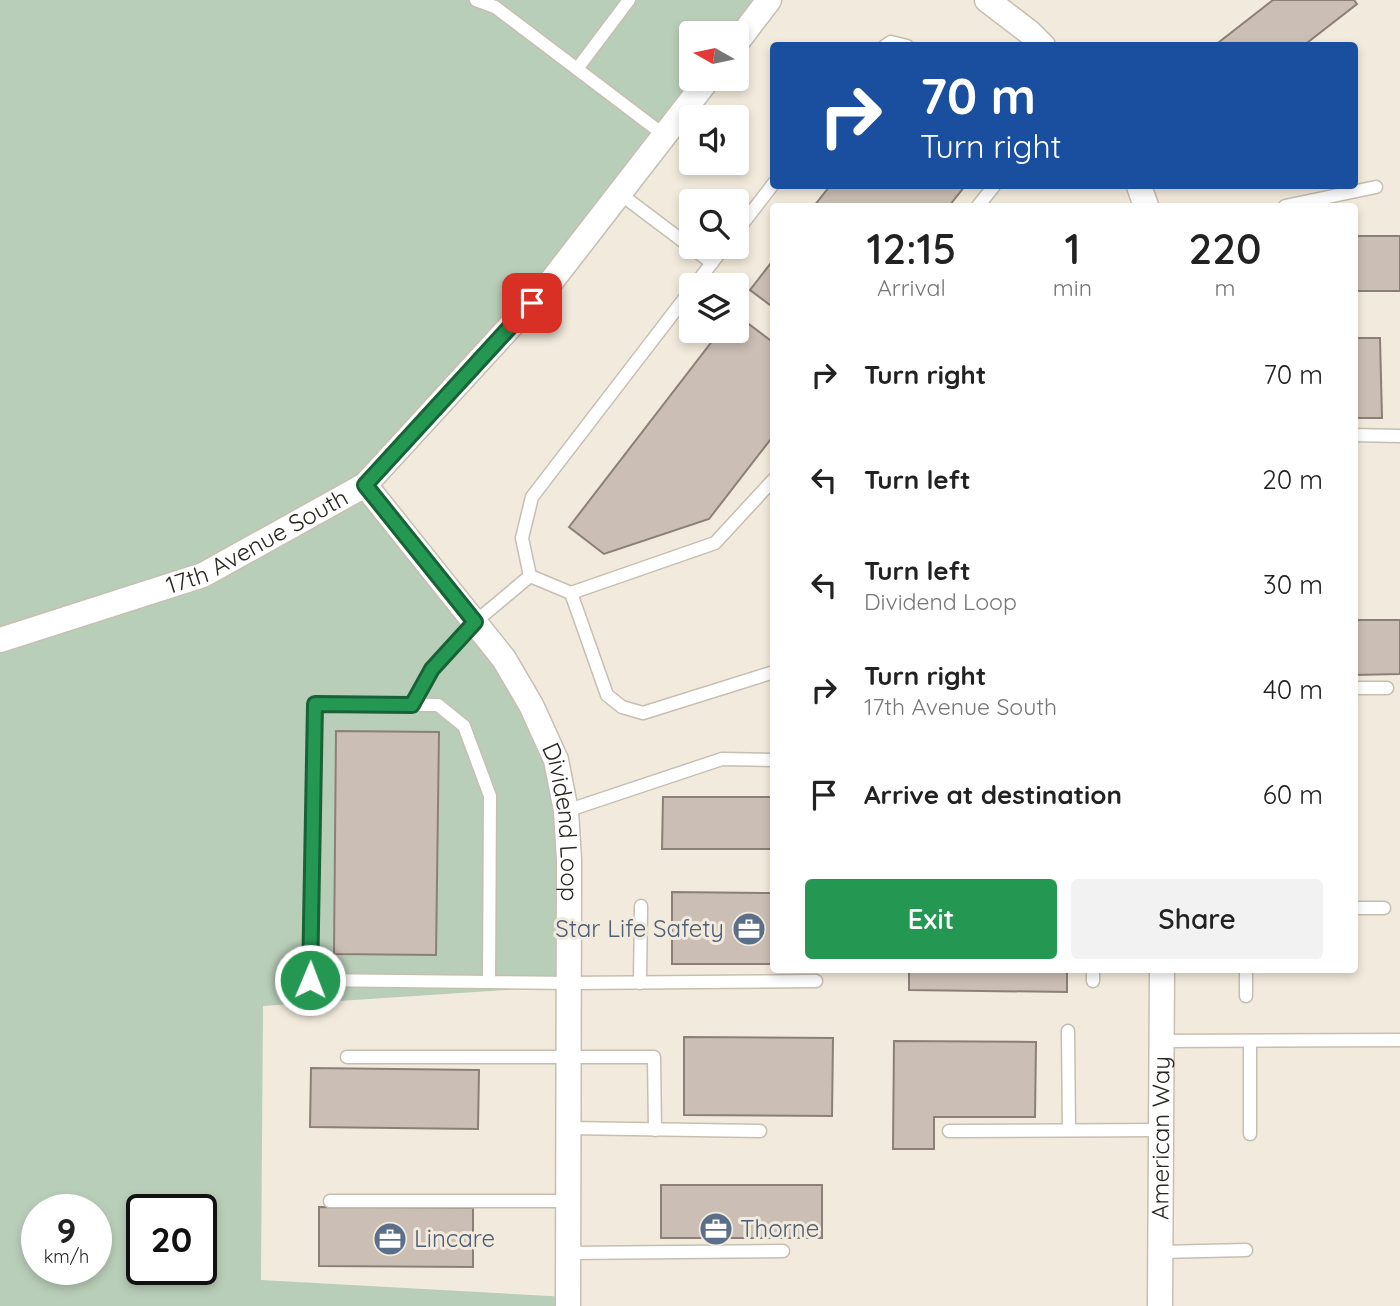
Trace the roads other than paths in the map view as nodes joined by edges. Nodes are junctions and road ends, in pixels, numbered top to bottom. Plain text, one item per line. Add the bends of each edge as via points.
1 (476, 0) edge
2 (629, 0) edge
3 (769, 0) edge
4 (987, 0) edge
5 (749, 26) edge
6 (1039, 42) edge
7 (577, 69) junction
8 (699, 91) edge
9 (664, 135) junction
10 (1376, 187) dead end
11 (770, 188) edge
12 (992, 189) edge
13 (619, 193) junction
14 (980, 203) edge
15 (1299, 203) edge
16 (749, 215) edge
17 (715, 259) edge
18 (712, 263) junction
19 (704, 273) edge
20 (679, 306) edge
21 (1358, 435) edge
22 (1400, 436) edge
23 (770, 483) edge
24 (365, 485) junction
25 (530, 576) junction
26 (571, 593) junction
27 (475, 622) junction
28 (0, 639) edge
29 (770, 673) edge
30 (1358, 688) edge
31 (1387, 688) dead end
32 (412, 705) junction
33 (770, 760) edge
34 (566, 811) junction
35 (641, 906) dead end
36 (1358, 908) edge
37 (1384, 908) dead end
38 (1162, 973) edge
39 (1246, 973) edge
40 (489, 981) junction
41 (816, 981) dead end
42 (569, 983) junction
43 (640, 983) junction
44 (1246, 996) dead end
45 (1068, 1031) dead end
46 (1400, 1040) edge
47 (1162, 1041) junction
48 (1250, 1041) junction
49 (348, 1056) dead end
50 (569, 1057) junction
51 (568, 1128) junction
52 (655, 1130) junction
53 (760, 1130) dead end
54 (1069, 1130) junction
55 (1161, 1130) junction
56 (949, 1131) dead end
57 (1250, 1133) dead end
58 (330, 1200) dead end
59 (568, 1201) junction
60 (1246, 1250) dead end
61 (783, 1251) dead end
62 (1160, 1252) junction
63 (568, 1253) junction
64 (568, 1306) edge
65 (1160, 1306) edge

1 - 7 lane via 495,7
2 - 7 lane
3 - 5 street
4 - 6 street
7 - 9 lane
8 - 9 street, 17th Avenue South
9 - 13 street, 17th Avenue South
10 - 15 lane
11 - 16 lane
12 - 14 lane
13 - 18 lane
13 - 24 street, 17th Avenue South via 550,283
17 - 18 lane
18 - 19 lane
20 - 25 lane via 532,497 522,538
21 - 22 lane
23 - 26 lane via 715,543
24 - 27 street, Dividend Loop
24 - 28 street, 17th Avenue South via 203,575
25 - 26 lane
25 - 27 lane
26 - 29 lane via 607,695 622,707 643,713
27 - 32 lane via 432,669
27 - 34 street, Dividend Loop via 531,705 556,760
30 - 31 lane
32 - 40 lane via 438,705 464,726 490,796
32 - 40 lane via 315,704 310,980
33 - 34 lane via 722,759
34 - 42 street, Dividend Loop
35 - 43 lane
36 - 37 lane
38 - 47 street, American Way
39 - 44 lane
40 - 42 lane
41 - 43 lane
42 - 43 lane
42 - 50 street, Dividend Loop
45 - 54 lane
46 - 48 lane
47 - 48 lane
47 - 55 street, American Way
48 - 57 lane
49 - 50 lane
50 - 51 street, Dividend Loop
50 - 52 lane via 654,1057
51 - 52 lane
51 - 59 street, Dividend Loop
52 - 53 lane
54 - 55 lane
54 - 56 lane
55 - 62 street, American Way
58 - 59 lane
59 - 63 street, Dividend Loop
60 - 62 lane
61 - 63 lane
62 - 65 street, American Way
63 - 64 street, Dividend Loop

